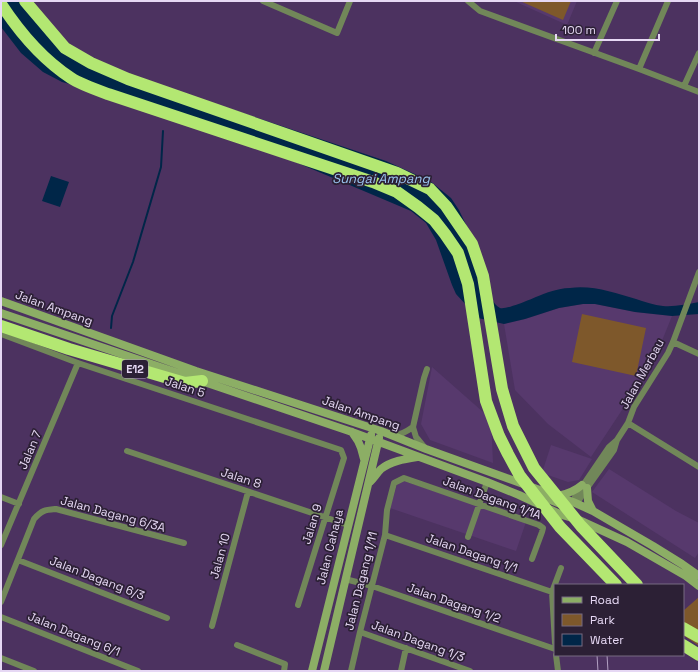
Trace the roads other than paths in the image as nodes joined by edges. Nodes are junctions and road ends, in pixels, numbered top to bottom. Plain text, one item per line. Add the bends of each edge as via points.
1 (25, 1) edge
2 (37, 1) edge
3 (262, 1) edge
4 (350, 1) edge
5 (468, 1) edge
6 (617, 1) edge
7 (668, 1) edge
8 (1, 4) edge
9 (52, 32) junction
10 (594, 52) junction
11 (699, 53) edge
12 (639, 69) junction
13 (684, 86) junction
14 (699, 92) edge
15 (699, 272) edge
16 (1, 301) edge
17 (1, 313) edge
18 (1, 326) edge
19 (1, 334) edge
20 (674, 338) junction
21 (699, 354) edge
22 (78, 363) junction
23 (427, 368) dead end
24 (197, 377) junction
25 (628, 423) junction
26 (412, 427) junction
27 (372, 429) junction
28 (381, 431) junction
29 (352, 432) junction
30 (392, 436) junction
31 (370, 439) junction
32 (378, 442) junction
33 (426, 449) junction
34 (341, 450) joint
35 (127, 451) dead end
36 (419, 457) junction
37 (364, 460) junction
38 (699, 467) edge
39 (404, 478) joint
40 (488, 482) junction
41 (368, 484) junction
42 (585, 487) junction
43 (248, 492) junction
44 (519, 495) junction
45 (557, 496) junction
46 (1, 497) edge
47 (573, 502) junction
48 (19, 504) junction
49 (480, 504) junction
50 (593, 511) junction
51 (326, 517) junction
52 (579, 520) junction
53 (348, 525) junction
54 (385, 535) junction
55 (468, 537) dead end
56 (184, 543) dead end
57 (1, 545) edge
58 (532, 559) dead end
59 (18, 560) junction
60 (561, 568) dead end
61 (699, 576) edge
62 (345, 579) junction
63 (555, 584) edge
64 (615, 584) edge
65 (636, 584) edge
66 (372, 586) junction
67 (699, 586) edge
68 (554, 587) edge
69 (552, 592) junction
70 (1, 602) edge
71 (298, 605) dead end
72 (1, 617) edge
73 (168, 618) dead end
74 (212, 626) dead end
75 (554, 626) edge
76 (684, 629) edge
77 (360, 632) junction
78 (699, 637) edge
79 (684, 643) edge
80 (237, 645) dead end
81 (684, 646) edge
82 (406, 648) junction
83 (554, 649) edge
84 (699, 655) edge
85 (556, 656) edge
86 (1, 658) edge
87 (34, 671) edge
88 (138, 671) edge
89 (284, 671) edge
90 (312, 671) edge
91 (324, 671) edge
92 (351, 671) edge
93 (401, 671) edge
94 (470, 671) edge
95 (558, 671) edge

1 - 9 highway
2 - 9 highway
3 - 4 street via 337,33
5 - 10 street via 480,11
6 - 10 street
7 - 12 street
8 - 64 highway via 40,54 72,79 108,94 373,182 397,192 434,220 458,253 468,284 486,401 499,436 520,476 560,527
9 - 65 highway via 66,48 91,63 128,79 396,173 430,189 446,206 472,244 483,276 502,389 513,426 534,468 581,526
10 - 12 street
11 - 13 street
12 - 13 street
13 - 14 street
15 - 20 street, Jalan Merbau
16 - 24 main road, Jalan Ampang
17 - 24 main road, Jalan Ampang
18 - 24 highway, E12 via 185,383
19 - 22 street, Jalan 5
20 - 21 street
20 - 25 street, Jalan Merbau via 668,353 634,407
22 - 34 street, Jalan 5
22 - 48 street, Jalan 7
23 - 26 street
24 - 27 main road, Jalan Ampang
24 - 29 main road, Jalan Ampang
25 - 38 street
25 - 42 street, Jalan Merbau via 614,450
26 - 30 street
26 - 33 street
27 - 28 main road, Jalan Ampang
27 - 31 main road, Jalan Cahaya
28 - 30 main road, Jalan Ampang
28 - 32 main road, Jalan Cahaya
29 - 31 main road, Jalan Ampang
29 - 37 main road
30 - 33 main road, Jalan Ampang
31 - 32 main road, Jalan Ampang
31 - 37 main road, Jalan Cahaya
32 - 36 main road, Jalan Ampang
32 - 41 main road, Jalan Cahaya
33 - 45 main road, Jalan Ampang
34 - 51 street, Jalan 9 via 344,458
35 - 43 street, Jalan 8
36 - 40 main road, Jalan Ampang
36 - 41 main road via 385,466
37 - 53 main road, Jalan Cahaya
39 - 49 street, Jalan Dagang 1/1A
39 - 54 street, Jalan Dagang 1/11 via 394,483 387,510
40 - 44 main road, Jalan Ampang
40 - 49 street
41 - 62 main road, Jalan Cahaya
42 - 45 main road
42 - 47 street, Jalan Merbau
42 - 50 main road
43 - 51 street, Jalan 8
43 - 74 street, Jalan 10
44 - 47 main road via 538,495 565,506
44 - 52 main road, Jalan Ampang
45 - 47 main road, Jalan Ampang
46 - 48 street
47 - 50 main road, Jalan Ampang
47 - 52 main road via 573,511
48 - 57 street, Jalan 7
49 - 55 street
49 - 58 street, Jalan Dagang 1/1A via 543,528
50 - 61 main road, Jalan Ampang
51 - 53 street, Jalan 8
51 - 71 street, Jalan 9
52 - 67 main road, Jalan Ampang via 627,542
53 - 90 main road, Jalan Cahaya
54 - 66 street, Jalan Dagang 1/11
54 - 69 street, Jalan Dagang 1/1
56 - 59 street, Jalan Dagang 6/3A via 56,509 46,510 34,518
59 - 70 street, Jalan Dagang 6/3A
59 - 73 street, Jalan Dagang 6/3
60 - 63 street
62 - 66 street, Jalan Dagang 1/2
62 - 91 main road, Jalan Cahaya
66 - 77 street, Jalan Dagang 1/11
66 - 83 street, Jalan Dagang 1/2
68 - 69 street
69 - 75 street
72 - 88 street, Jalan Dagang 6/1
76 - 78 highway
77 - 82 street, Jalan Dagang 1/3
77 - 92 street, Jalan Dagang 1/11
79 - 84 street
80 - 89 street via 285,664
81 - 84 highway
82 - 93 street
82 - 94 street, Jalan Dagang 1/3
85 - 95 street
86 - 87 street

